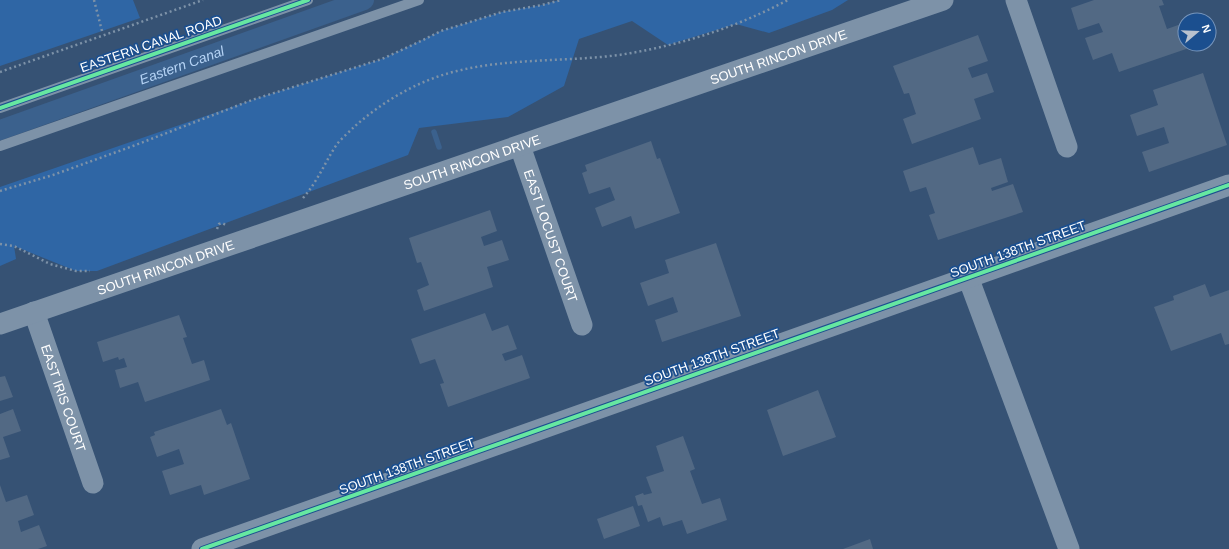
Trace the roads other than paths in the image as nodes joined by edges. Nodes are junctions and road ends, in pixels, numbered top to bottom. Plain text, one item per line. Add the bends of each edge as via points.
1 (308, 0) edge
2 (419, 0) edge
3 (943, 0) edge
4 (1016, 0) edge
5 (0, 108) edge
6 (0, 146) edge
7 (520, 146) junction
8 (1067, 146) dead end
9 (1229, 185) edge
10 (968, 278) junction
11 (34, 312) junction
12 (0, 324) edge
13 (582, 325) dead end
14 (93, 483) dead end
15 (202, 549) edge
16 (1070, 549) edge

1 - 5 lane, EASTERN CANAL ROAD
2 - 6 lane
3 - 7 street, SOUTH RINCON DRIVE
4 - 8 street
7 - 11 street, SOUTH RINCON DRIVE
7 - 13 street, EAST LOCUST COURT
9 - 10 street, SOUTH 138TH STREET
10 - 15 street, SOUTH 138TH STREET
10 - 16 street
11 - 12 street, SOUTH RINCON DRIVE
11 - 14 street, EAST IRIS COURT

